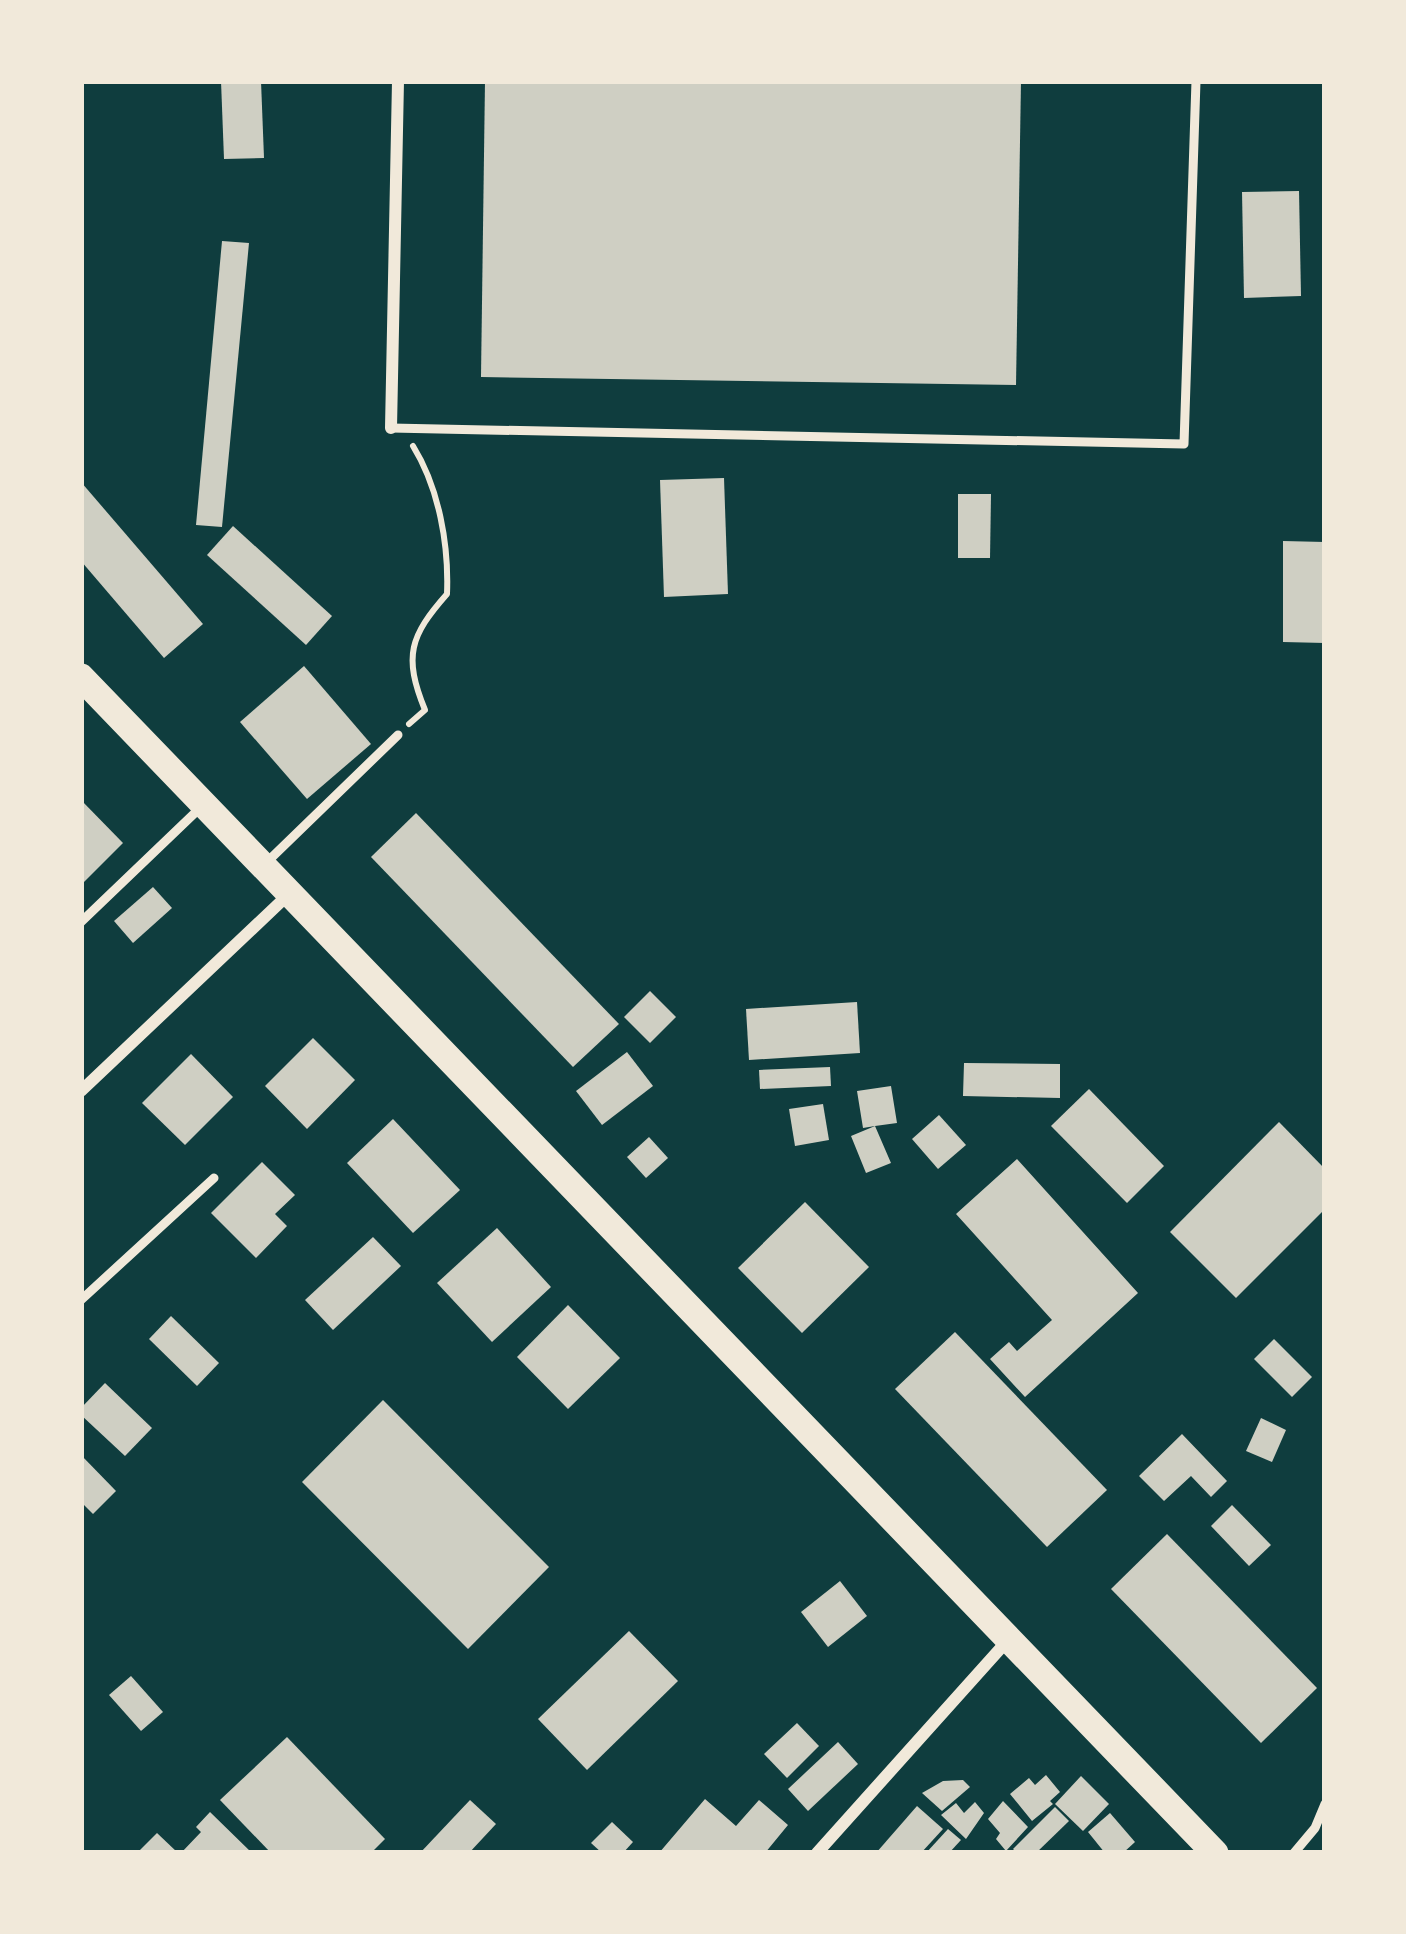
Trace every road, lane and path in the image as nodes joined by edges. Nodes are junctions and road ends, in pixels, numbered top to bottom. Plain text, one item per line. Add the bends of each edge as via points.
1 (398, 81) edge
2 (1196, 81) edge
3 (396, 428) junction
4 (81, 677) edge
5 (398, 735) joint
6 (203, 804) junction
7 (263, 866) junction
8 (290, 894) junction
9 (81, 922) edge
10 (81, 1091) edge
11 (214, 1178) dead end
12 (81, 1300) edge
13 (1009, 1639) junction
14 (1325, 1804) edge
15 (817, 1853) edge
16 (1215, 1853) edge
17 (1294, 1853) edge

1 - 3 street
2 - 3 lane via 1184,444
3 - 5 path via 430,474 448,566 447,594 418,627 412,677 424,710
4 - 6 highway
5 - 7 lane
6 - 7 highway
6 - 9 lane
7 - 8 highway
8 - 10 street
8 - 13 highway
11 - 12 lane
13 - 15 street
13 - 16 highway
14 - 17 lane

